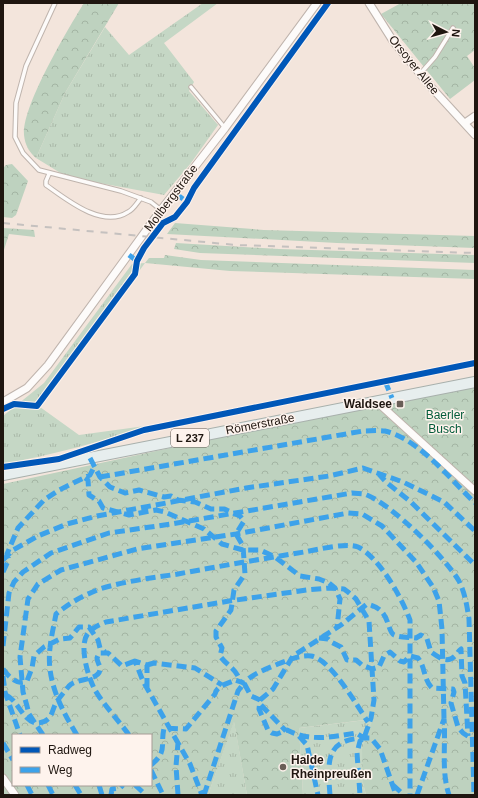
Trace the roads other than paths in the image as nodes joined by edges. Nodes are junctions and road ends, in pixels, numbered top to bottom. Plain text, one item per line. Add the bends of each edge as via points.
1 (55, 3) edge
2 (317, 3) edge
3 (369, 3) edge
4 (453, 28) dead end
5 (420, 74) junction
6 (191, 87) dead end
7 (475, 116) edge
8 (465, 123) junction
9 (225, 128) junction
10 (475, 135) edge
11 (49, 174) junction
12 (141, 198) junction
13 (161, 210) junction
14 (475, 382) edge
15 (376, 401) junction
16 (3, 402) edge
17 (3, 475) edge
18 (475, 491) edge
19 (3, 778) edge
20 (15, 795) edge

1 - 11 lane via 26,66 16,103 15,137 23,153 38,170
2 - 9 street, Mollbergstraße
3 - 5 street, Orsoyer Allee via 393,41
4 - 5 lane via 432,61
5 - 8 street, Orsoyer Allee
6 - 9 lane
7 - 8 street
8 - 10 street, Orsoyer Allee
9 - 13 street, Mollbergstraße
11 - 12 lane
11 - 12 lane via 46,185 66,200 91,213 117,216 129,212
12 - 13 lane
13 - 16 street, Mollbergstraße via 48,365 27,388
14 - 15 main road, Römerstraße / L 237
15 - 17 main road, Römerstraße / L 237
15 - 18 street
19 - 20 street

